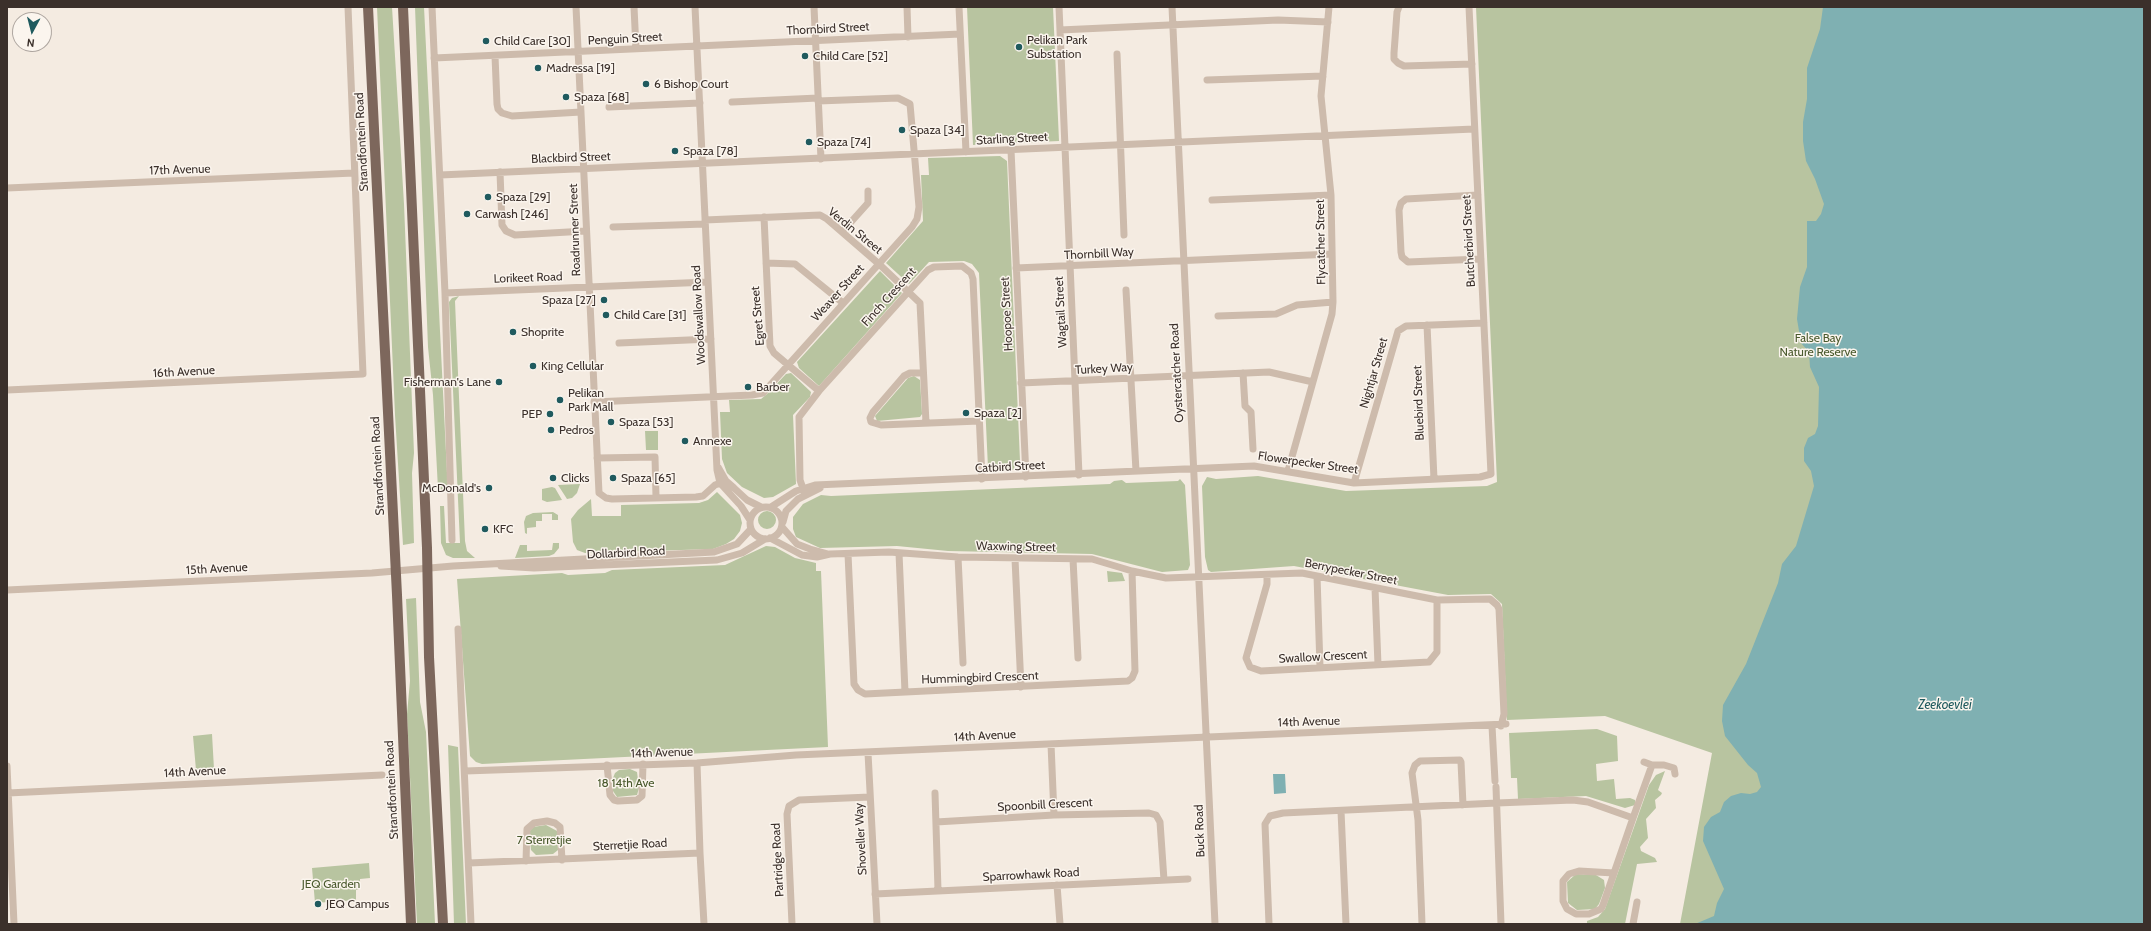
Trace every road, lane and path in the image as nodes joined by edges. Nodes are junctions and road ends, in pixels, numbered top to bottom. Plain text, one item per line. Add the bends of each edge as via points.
1 (348, 7) edge
2 (368, 7) edge
3 (403, 7) edge
4 (432, 7) edge
5 (576, 7) edge
6 (634, 7) edge
7 (695, 7) edge
8 (814, 7) edge
9 (907, 7) edge
10 (959, 7) edge
11 (1059, 7) edge
12 (1172, 7) edge
13 (1330, 7) edge
14 (1399, 7) edge
15 (1469, 7) edge
16 (1328, 22) junction
17 (1173, 25) junction
18 (1060, 30) junction
19 (960, 34) junction
20 (908, 37) junction
21 (815, 41) junction
22 (697, 46) junction
23 (636, 49) junction
24 (578, 52) junction
25 (1117, 54) dead end
26 (495, 56) junction
27 (434, 58) junction
28 (1472, 64) junction
29 (1323, 76) junction
30 (1207, 80) dead end
31 (818, 100) junction
32 (732, 102) dead end
33 (700, 103) junction
34 (609, 107) dead end
35 (581, 112) junction
36 (1474, 129) junction
37 (1325, 135) junction
38 (1178, 143) junction
39 (1121, 145) junction
40 (1064, 148) junction
41 (1011, 150) junction
42 (966, 152) junction
43 (914, 153) junction
44 (821, 159) junction
45 (702, 164) junction
46 (584, 169) junction
47 (500, 172) junction
48 (354, 173) junction
49 (440, 175) junction
50 (7, 188) edge
51 (868, 191) dead end
52 (1331, 195) junction
53 (1478, 195) junction
54 (1212, 200) dead end
55 (764, 217) junction
56 (705, 222) junction
57 (614, 227) dead end
58 (586, 232) junction
59 (842, 232) junction
60 (1124, 235) dead end
61 (1332, 254) junction
62 (1481, 259) junction
63 (1183, 260) junction
64 (766, 263) junction
65 (878, 264) junction
66 (1070, 266) junction
67 (1016, 268) junction
68 (708, 282) junction
69 (589, 287) junction
70 (1126, 290) dead end
71 (445, 293) junction
72 (909, 293) junction
73 (1333, 302) junction
74 (843, 303) junction
75 (1218, 316) dead end
76 (1484, 323) junction
77 (1427, 325) junction
78 (711, 339) junction
79 (619, 343) dead end
80 (789, 364) junction
81 (923, 373) junction
82 (1243, 373) junction
83 (1188, 376) junction
84 (1131, 378) junction
85 (1075, 381) junction
86 (1313, 382) junction
87 (1021, 384) junction
88 (7, 390) edge
89 (819, 391) junction
90 (714, 397) junction
91 (594, 402) junction
92 (979, 421) junction
93 (926, 423) junction
94 (1253, 449) dead end
95 (597, 458) junction
96 (1194, 469) junction
97 (1136, 471) junction
98 (1288, 471) junction
99 (1491, 474) joint
100 (1079, 475) junction
101 (1026, 477) junction
102 (982, 479) junction
103 (1434, 479) junction
104 (723, 482) junction
105 (1354, 483) junction
106 (804, 491) junction
107 (656, 497) junction
108 (762, 507) junction
109 (771, 508) junction
110 (750, 520) junction
111 (782, 524) junction
112 (751, 529) junction
113 (768, 539) junction
114 (452, 540) dead end
115 (899, 553) junction
116 (830, 554) junction
117 (848, 554) junction
118 (958, 557) junction
119 (1015, 559) junction
120 (1073, 559) junction
121 (483, 564) junction
122 (427, 568) junction
123 (396, 570) junction
124 (1132, 571) junction
125 (1267, 574) junction
126 (1317, 576) junction
127 (1198, 577) junction
128 (1375, 588) junction
129 (7, 590) edge
130 (1436, 600) junction
131 (458, 629) dead end
132 (1078, 658) dead end
133 (963, 663) dead end
134 (1378, 665) junction
135 (1320, 667) junction
136 (1021, 687) junction
137 (905, 692) junction
138 (1504, 725) joint
139 (1492, 726) junction
140 (1207, 737) junction
141 (1051, 744) junction
142 (868, 754) junction
143 (1644, 762) dead end
144 (697, 763) junction
145 (643, 764) junction
146 (607, 765) junction
147 (1652, 765) junction
148 (7, 766) edge
149 (465, 771) junction
150 (1675, 774) dead end
151 (382, 775) dead end
152 (8, 793) junction
153 (934, 793) dead end
154 (870, 797) junction
155 (1497, 802) junction
156 (1463, 805) junction
157 (1415, 807) junction
158 (1341, 811) junction
159 (1054, 815) junction
160 (1633, 818) junction
161 (936, 822) junction
162 (700, 853) junction
163 (562, 860) junction
164 (526, 861) junction
165 (469, 863) junction
166 (1614, 873) junction
167 (1188, 879) dead end
168 (1164, 880) junction
169 (1058, 885) junction
170 (938, 890) junction
171 (875, 894) junction
172 (1637, 902) dead end
173 (14, 924) edge
174 (411, 924) edge
175 (443, 924) edge
176 (471, 924) edge
177 (704, 924) edge
178 (792, 924) edge
179 (876, 924) edge
180 (1060, 924) edge
181 (1215, 924) edge
182 (1269, 924) edge
183 (1346, 924) edge
184 (1422, 924) edge
185 (1501, 924) edge
186 (1632, 924) edge

1 - 48 street
2 - 123 main road, Strandfontein Road
3 - 122 main road
4 - 27 street
5 - 24 street, Roadrunner Street
6 - 23 street
7 - 22 street, Woodswallow Road
8 - 21 street
9 - 20 street
10 - 19 street
11 - 18 street, Wagtail Street
12 - 17 street, Oystercatcher Road
13 - 16 street, Flycatcher Street
14 - 28 street via 1394,53 1394,59 1398,64
15 - 28 street, Butcherbird Street
16 - 17 street via 1300,19
16 - 29 street, Flycatcher Street
17 - 18 street
17 - 38 street, Oystercatcher Road
18 - 40 street, Wagtail Street
19 - 20 street, Thornbird Street
19 - 42 street
20 - 21 street, Thornbird Street
21 - 22 street, Thornbird Street
21 - 31 street
22 - 23 street, Penguin Street
22 - 33 street, Woodswallow Road
23 - 24 street, Penguin Street
24 - 26 street, Penguin Street
24 - 35 street, Roadrunner Street
25 - 39 street
26 - 27 street, Penguin Street
26 - 35 street via 497,104 502,113 512,116
27 - 49 street
28 - 36 street, Butcherbird Street
29 - 30 street
29 - 37 street, Flycatcher Street via 1322,111
31 - 32 street
31 - 43 street, Weaver Street via 898,98 908,102 912,112
31 - 44 street
33 - 34 street
33 - 45 street, Woodswallow Road
35 - 46 street, Roadrunner Street
36 - 37 street, Starling Street
36 - 53 street, Butcherbird Street
37 - 38 street, Starling Street
37 - 52 street, Flycatcher Street
38 - 39 street, Starling Street
38 - 63 street, Oystercatcher Road
39 - 40 street, Starling Street
39 - 60 street
40 - 41 street, Starling Street
40 - 66 street, Wagtail Street
41 - 42 street, Starling Street
41 - 67 street, Hoopoe Street
42 - 43 street, Starling Street
43 - 44 street, Starling Street
43 - 65 street, Weaver Street via 919,202 917,219
44 - 45 street, Starling Street
45 - 46 street, Blackbird Street
45 - 56 street, Woodswallow Road
46 - 47 street, Blackbird Street
46 - 58 street, Roadrunner Street
47 - 49 street, Blackbird Street
47 - 58 street via 502,225 506,231 515,235
48 - 50 street, 17th Avenue
48 - 88 street, 16th Avenue via 363,374
49 - 71 street
51 - 59 street via 868,203
52 - 54 street
52 - 61 street, Flycatcher Street
53 - 62 street, Butcherbird Street
53 - 62 street via 1408,198 1403,201 1399,210 1401,252 1402,257 1408,262
55 - 56 street, Verdin Street
55 - 59 street, Verdin Street via 820,215
55 - 64 street, Egret Street
56 - 57 street, Verdin Street
56 - 68 street, Woodswallow Road
58 - 69 street, Roadrunner Street
59 - 65 street, Verdin Street
61 - 63 street, Thornbill Way
61 - 73 street, Flycatcher Street
62 - 76 street, Butcherbird Street
63 - 66 street, Thornbill Way
63 - 83 street, Oystercatcher Road
64 - 74 street via 795,264
64 - 80 street, Egret Street via 770,346 774,353
65 - 72 street, Verdin Street
65 - 74 street, Weaver Street
66 - 67 street, Thornbill Way
66 - 85 street, Wagtail Street
67 - 87 street, Hoopoe Street
68 - 69 street, Lorikeet Road
68 - 78 street, Woodswallow Road
69 - 71 street, Lorikeet Road
69 - 91 street, Roadrunner Street
70 - 84 street
71 - 114 street
72 - 81 street, Verdin Street via 921,307
72 - 89 street, Finch Crescent
72 - 92 street, Finch Crescent via 928,270 934,267 962,266 971,273
73 - 75 street via 1297,305 1276,314
73 - 86 street, Flycatcher Street
74 - 80 street, Weaver Street
76 - 77 street, Nightjar Street
76 - 99 street, Butcherbird Street
77 - 103 street, Bluebird Street
77 - 105 street, Nightjar Street via 1406,326 1396,335
78 - 79 street
78 - 90 street, Woodswallow Road
80 - 89 street, Egret Street
80 - 90 street, Weaver Street via 763,393
81 - 93 street, Verdin Street
81 - 93 street via 910,373 904,376 870,418 873,423 881,425
82 - 83 street, Turkey Way
82 - 86 street, Turkey Way via 1270,372
82 - 94 street via 1245,406 1251,412
83 - 84 street, Turkey Way
83 - 96 street, Oystercatcher Road
84 - 85 street, Turkey Way
84 - 97 street
85 - 87 street, Turkey Way
85 - 100 street, Wagtail Street
86 - 98 street, Flycatcher Street
87 - 101 street, Hoopoe Street
89 - 106 street, Finch Crescent via 798,422 800,480
90 - 91 street, Weaver Street
90 - 104 street, Woodswallow Road via 717,466
91 - 95 street, Roadrunner Street
92 - 93 street
92 - 102 street, Finch Crescent
95 - 107 street, Roadrunner Street via 598,487 602,496 612,499
95 - 107 street via 655,457
96 - 97 street, Catbird Street
96 - 98 street, Flowerpecker Street via 1254,466
96 - 127 street, Oystercatcher Road
97 - 100 street, Catbird Street
98 - 105 street, Flowerpecker Street
99 - 103 street, Flowerpecker Street via 1480,477
100 - 101 street, Catbird Street
101 - 102 street, Catbird Street
102 - 106 street, Catbird Street via 828,485
103 - 105 street, Flowerpecker Street
104 - 107 street, Roadrunner Street via 699,497
104 - 108 street, Woodswallow Road via 747,500
104 - 110 street, Woodswallow Road
106 - 109 street, Catbird Street
106 - 111 street, Catbird Street via 786,511
108 - 109 street
108 - 110 street via 754,512
109 - 111 street via 780,514
110 - 112 street
111 - 113 street via 778,534
111 - 116 street, Waxwing Street via 797,544
112 - 113 street via 757,536
112 - 121 street, Dollarbird Road via 737,544 714,552
113 - 116 street, Waxwing Street via 802,555 817,557
113 - 121 street, Dollarbird Road via 742,553 717,560 534,568
115 - 117 street, Waxwing Street
115 - 118 street, Waxwing Street
115 - 137 street
116 - 117 street, Waxwing Street
117 - 137 street, Hummingbird Crescent via 855,688 865,694
118 - 119 street, Waxwing Street
118 - 133 street
119 - 120 street, Waxwing Street
119 - 136 street
120 - 124 street, Waxwing Street via 1099,561
120 - 132 street
121 - 122 street, Dollarbird Road
122 - 123 street, 15th Avenue
122 - 175 main road
123 - 129 street, 15th Avenue
123 - 174 main road, Strandfontein Road
124 - 127 street, Waxwing Street via 1166,578
124 - 136 street, Hummingbird Crescent via 1135,671 1132,678 1123,683
125 - 126 street, Berrypecker Street via 1302,573
125 - 127 street, Berrypecker Street
125 - 135 street, Swallow Crescent via 1267,584 1247,654 1248,664 1253,669 1261,671
126 - 128 street, Berrypecker Street
126 - 135 street
127 - 140 street, Oystercatcher Road
128 - 130 street, Berrypecker Street
128 - 134 street
130 - 134 street, Swallow Crescent via 1437,652 1433,660 1424,663
130 - 138 street, Berrypecker Street via 1490,599 1498,604
131 - 149 street
134 - 135 street, Swallow Crescent
136 - 137 street, Hummingbird Crescent
138 - 139 street, 14th Avenue
139 - 140 street, 14th Avenue
139 - 155 street
140 - 141 street, 14th Avenue
140 - 181 street, Buck Road
141 - 142 street, 14th Avenue
141 - 159 street
142 - 144 street, 14th Avenue via 796,755
142 - 154 street, Shoveller Way
143 - 147 street
144 - 145 street, 14th Avenue
144 - 162 street
145 - 146 street, 14th Avenue
145 - 146 street via 642,796 637,800 618,801 610,795
146 - 149 street, 14th Avenue
147 - 150 street via 1664,764 1674,768
147 - 160 street
148 - 152 street
149 - 165 street
151 - 152 street, 14th Avenue
152 - 173 street
153 - 161 street
154 - 171 street, Shoveller Way
154 - 178 street, Partridge Road via 799,800 789,806 787,814
155 - 156 street
155 - 160 street via 1573,800 1588,802
155 - 185 street
156 - 157 street
156 - 157 street via 1461,762 1456,758 1420,761 1415,766 1412,774
157 - 158 street
157 - 184 street via 1418,820
158 - 182 street via 1283,813 1273,814 1267,818 1264,829
158 - 183 street
159 - 161 street, Spoonbill Crescent
159 - 168 street, Spoonbill Crescent via 1149,812 1156,815 1161,827
160 - 166 street
161 - 170 street
162 - 163 street, Sterretjie Road
162 - 177 street
163 - 164 street, Sterretjie Road
163 - 164 street via 560,827 547,821 534,823 527,829
164 - 165 street, Sterretjie Road
165 - 176 street
166 - 166 street via 1579,871 1569,874 1563,881 1563,901 1567,909 1576,914 1598,911 1603,905
167 - 168 street, Sparrowhawk Road
168 - 169 street, Sparrowhawk Road
169 - 170 street, Sparrowhawk Road
169 - 180 street
170 - 171 street, Sparrowhawk Road
171 - 179 street, Shoveller Way
172 - 186 street

